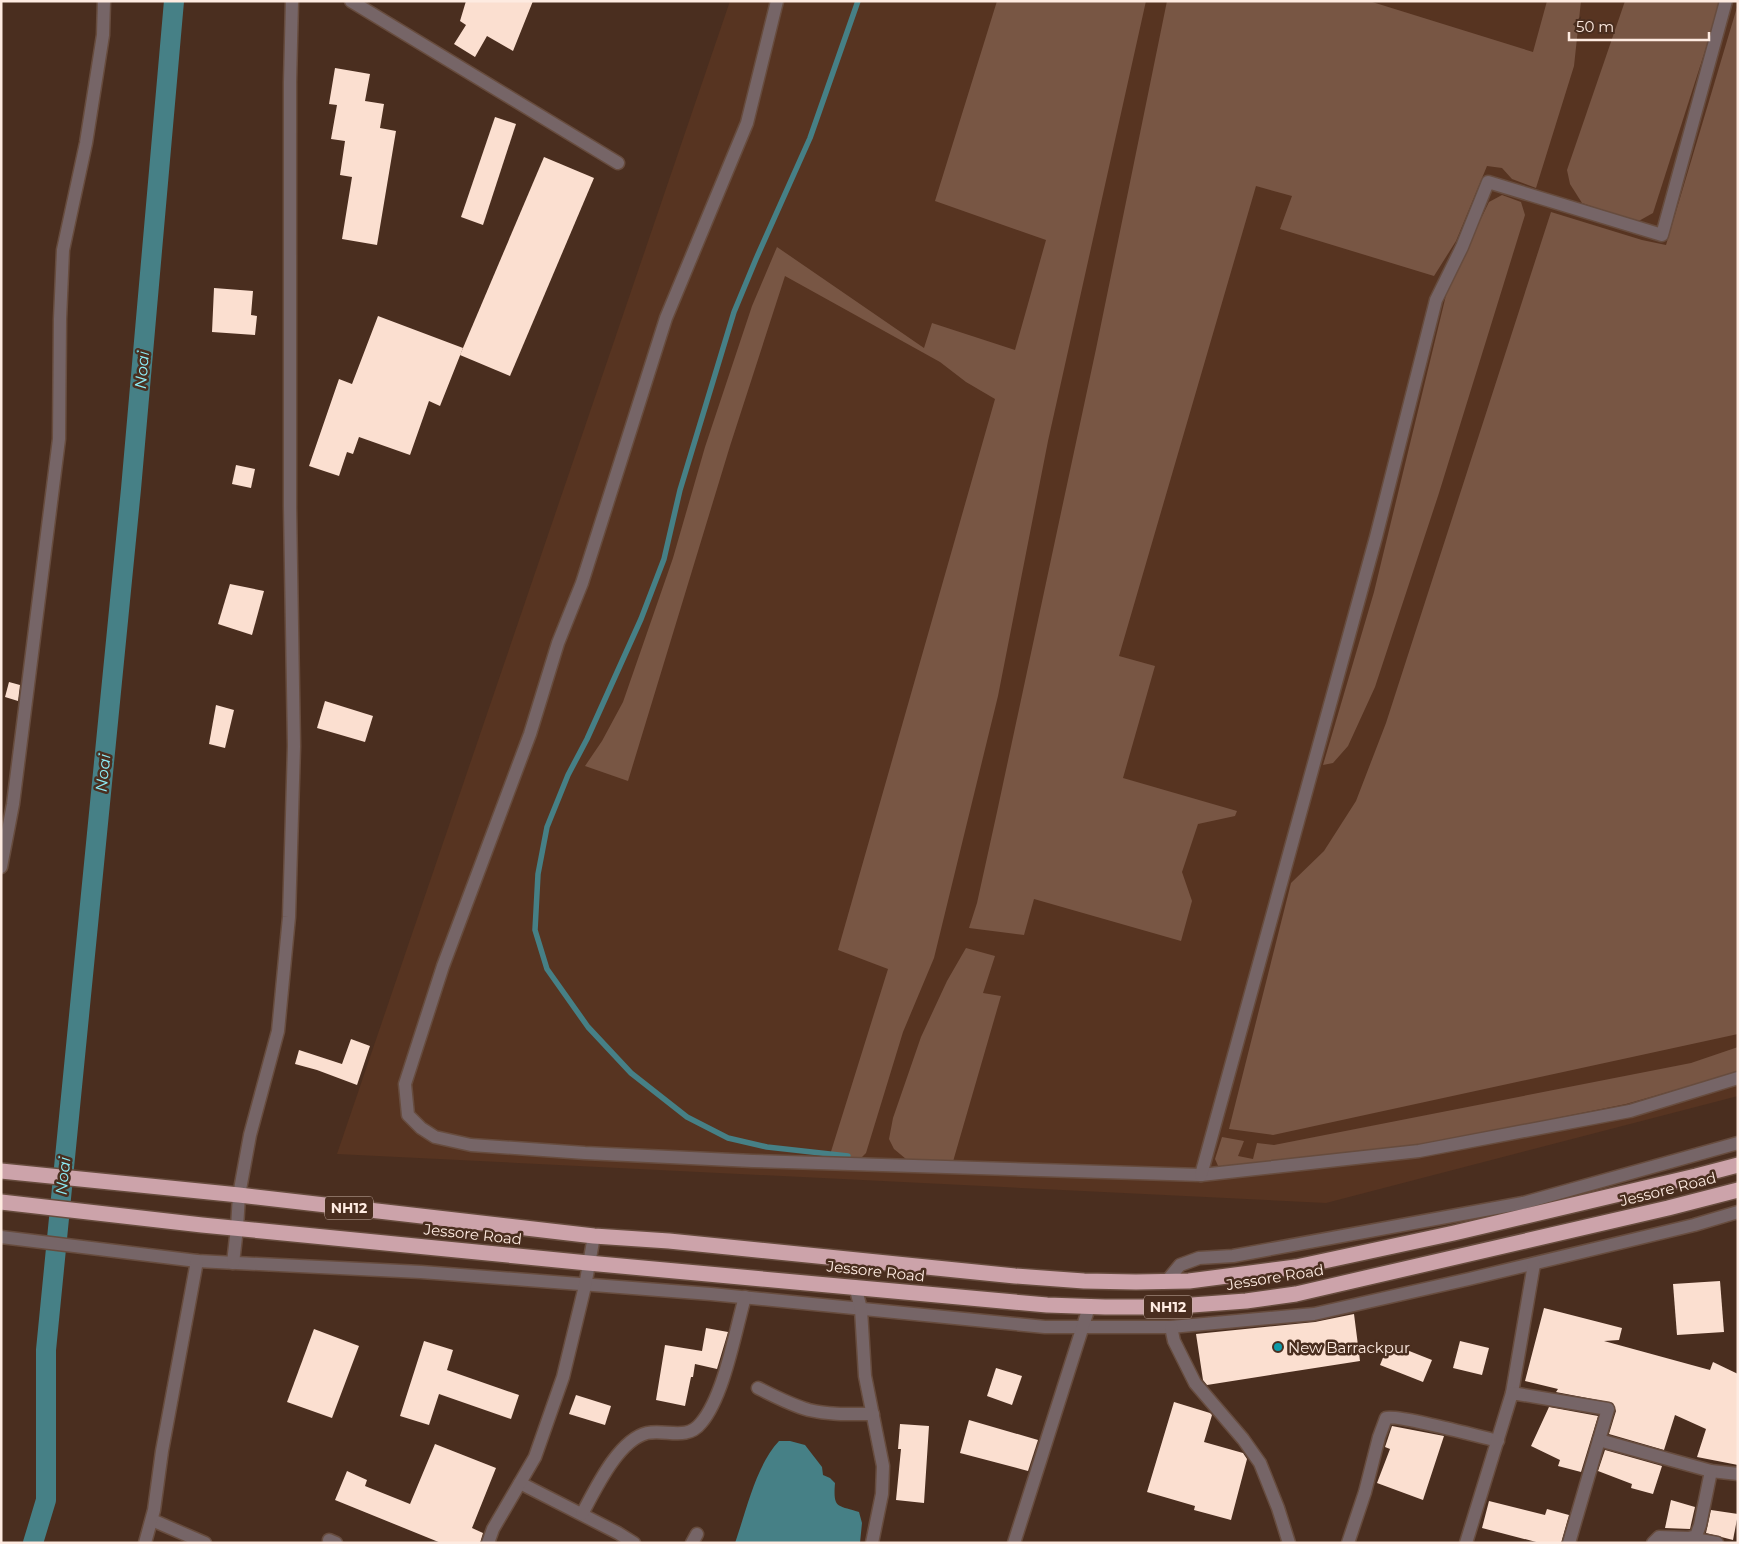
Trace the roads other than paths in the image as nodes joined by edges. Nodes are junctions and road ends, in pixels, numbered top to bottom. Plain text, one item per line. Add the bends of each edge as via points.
1 (104, 1) edge
2 (292, 1) edge
3 (351, 1) edge
4 (777, 1) edge
5 (1726, 1) edge
6 (618, 163) dead end
7 (1, 867) edge
8 (1738, 1078) edge
9 (1738, 1143) edge
10 (1738, 1165) edge
11 (1, 1171) edge
12 (1201, 1175) junction
13 (1738, 1190) edge
14 (239, 1194) junction
15 (1, 1202) edge
16 (1738, 1212) edge
17 (238, 1228) junction
18 (594, 1236) junction
19 (1, 1237) edge
20 (197, 1262) junction
21 (233, 1263) junction
22 (588, 1263) junction
23 (1534, 1264) junction
24 (1166, 1282) junction
25 (585, 1286) junction
26 (855, 1286) junction
27 (745, 1297) junction
28 (1089, 1306) junction
29 (860, 1309) junction
30 (1170, 1327) junction
31 (1083, 1328) junction
32 (758, 1388) dead end
33 (1512, 1393) junction
34 (873, 1414) junction
35 (1599, 1440) junction
36 (1498, 1441) junction
37 (1711, 1471) junction
38 (1738, 1474) edge
39 (520, 1483) junction
40 (582, 1514) junction
41 (152, 1520) junction
42 (1689, 1538) junction
43 (145, 1543) edge
44 (205, 1543) edge
45 (488, 1543) edge
46 (634, 1543) edge
47 (872, 1543) edge
48 (1014, 1543) edge
49 (1289, 1543) edge
50 (1348, 1543) edge
51 (1466, 1543) edge
52 (1569, 1543) edge
53 (1653, 1543) edge
54 (1716, 1543) edge

1 - 7 street via 103,36 86,143 63,250 58,439 13,804
2 - 14 street via 290,507 294,746 289,917 278,1031 250,1135
3 - 6 street
4 - 12 street via 747,123 666,318 582,583 558,643 530,734 443,966 405,1084 408,1115 435,1136 471,1145 547,1151
5 - 12 street via 1662,235 1488,182 1436,300 1376,537
8 - 12 street via 1630,1111 1419,1151
9 - 24 street via 1523,1203 1233,1256 1199,1258 1180,1266
10 - 24 highway, NH12 via 1296,1267
11 - 14 highway, NH12
13 - 28 highway, Jessore Road / NH12 via 1296,1294 1165,1307
14 - 17 street
14 - 18 highway, NH12
15 - 17 highway, Jessore Road / NH12
16 - 23 street
17 - 21 street
17 - 22 highway, Jessore Road / NH12
18 - 22 street
18 - 24 highway, NH12 via 1084,1282
19 - 20 street
20 - 21 street
20 - 41 street
21 - 25 street via 421,1272
22 - 25 street
22 - 26 highway, Jessore Road / NH12
23 - 30 street via 1314,1314
23 - 33 street
25 - 27 street
25 - 39 street via 562,1377 535,1457
26 - 28 highway, Jessore Road / NH12
26 - 29 street
27 - 29 street
27 - 40 street via 720,1386 701,1424 681,1434 648,1433 635,1438 608,1467
28 - 31 street
29 - 31 street
29 - 34 street via 865,1376
30 - 31 street
30 - 49 street via 1196,1383 1260,1463
31 - 48 street
32 - 34 street via 810,1410
33 - 35 street via 1608,1409
33 - 36 street
34 - 47 street via 883,1466 882,1494
35 - 37 street
35 - 52 street
36 - 50 street via 1386,1418
36 - 51 street
37 - 38 street
37 - 42 street via 1700,1525 1696,1536
39 - 40 street
39 - 45 street
40 - 46 street
41 - 43 street
41 - 44 street
42 - 53 street via 1659,1537
42 - 54 street

